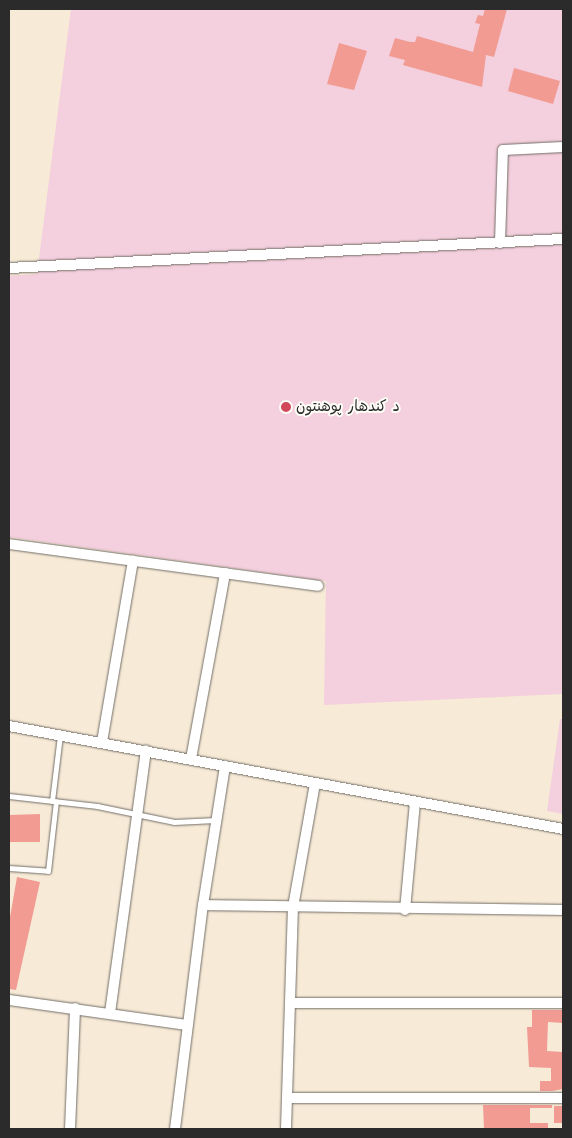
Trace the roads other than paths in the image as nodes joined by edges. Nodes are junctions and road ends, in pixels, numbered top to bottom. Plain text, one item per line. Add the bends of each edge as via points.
1 (563, 147) edge
2 (563, 239) edge
3 (500, 243) junction
4 (9, 268) edge
5 (9, 544) edge
6 (133, 560) junction
7 (225, 573) junction
8 (318, 586) dead end
9 (9, 726) edge
10 (60, 734) junction
11 (102, 742) junction
12 (146, 750) junction
13 (191, 759) junction
14 (226, 766) junction
15 (314, 783) junction
16 (9, 796) edge
17 (54, 801) junction
18 (415, 802) junction
19 (137, 816) junction
20 (217, 820) junction
21 (563, 829) edge
22 (9, 868) edge
23 (203, 905) junction
24 (293, 907) junction
25 (405, 910) junction
26 (563, 910) edge
27 (9, 1000) edge
28 (290, 1003) junction
29 (563, 1003) edge
30 (75, 1008) junction
31 (110, 1013) junction
32 (187, 1025) junction
33 (287, 1098) junction
34 (563, 1098) edge
35 (70, 1129) edge
36 (175, 1129) edge
37 (286, 1129) edge

1 - 3 street via 503,150
2 - 3 street
3 - 4 street
5 - 6 street
6 - 7 street
6 - 11 street
7 - 8 street
7 - 13 street
9 - 10 street
10 - 11 street
10 - 17 lane
11 - 12 street
12 - 13 street
12 - 19 street
13 - 14 street
14 - 15 street
14 - 20 street
15 - 18 street
15 - 24 street
16 - 17 lane
17 - 19 lane via 97,806
17 - 22 lane via 48,871
18 - 21 street
18 - 25 street
19 - 20 lane via 174,822
19 - 31 street
20 - 23 street
23 - 24 street
23 - 32 street
24 - 25 street
24 - 28 street
25 - 26 street
27 - 30 street
28 - 29 street
28 - 33 street
30 - 31 street
30 - 35 street
31 - 32 street
32 - 36 street
33 - 34 street
33 - 37 street

